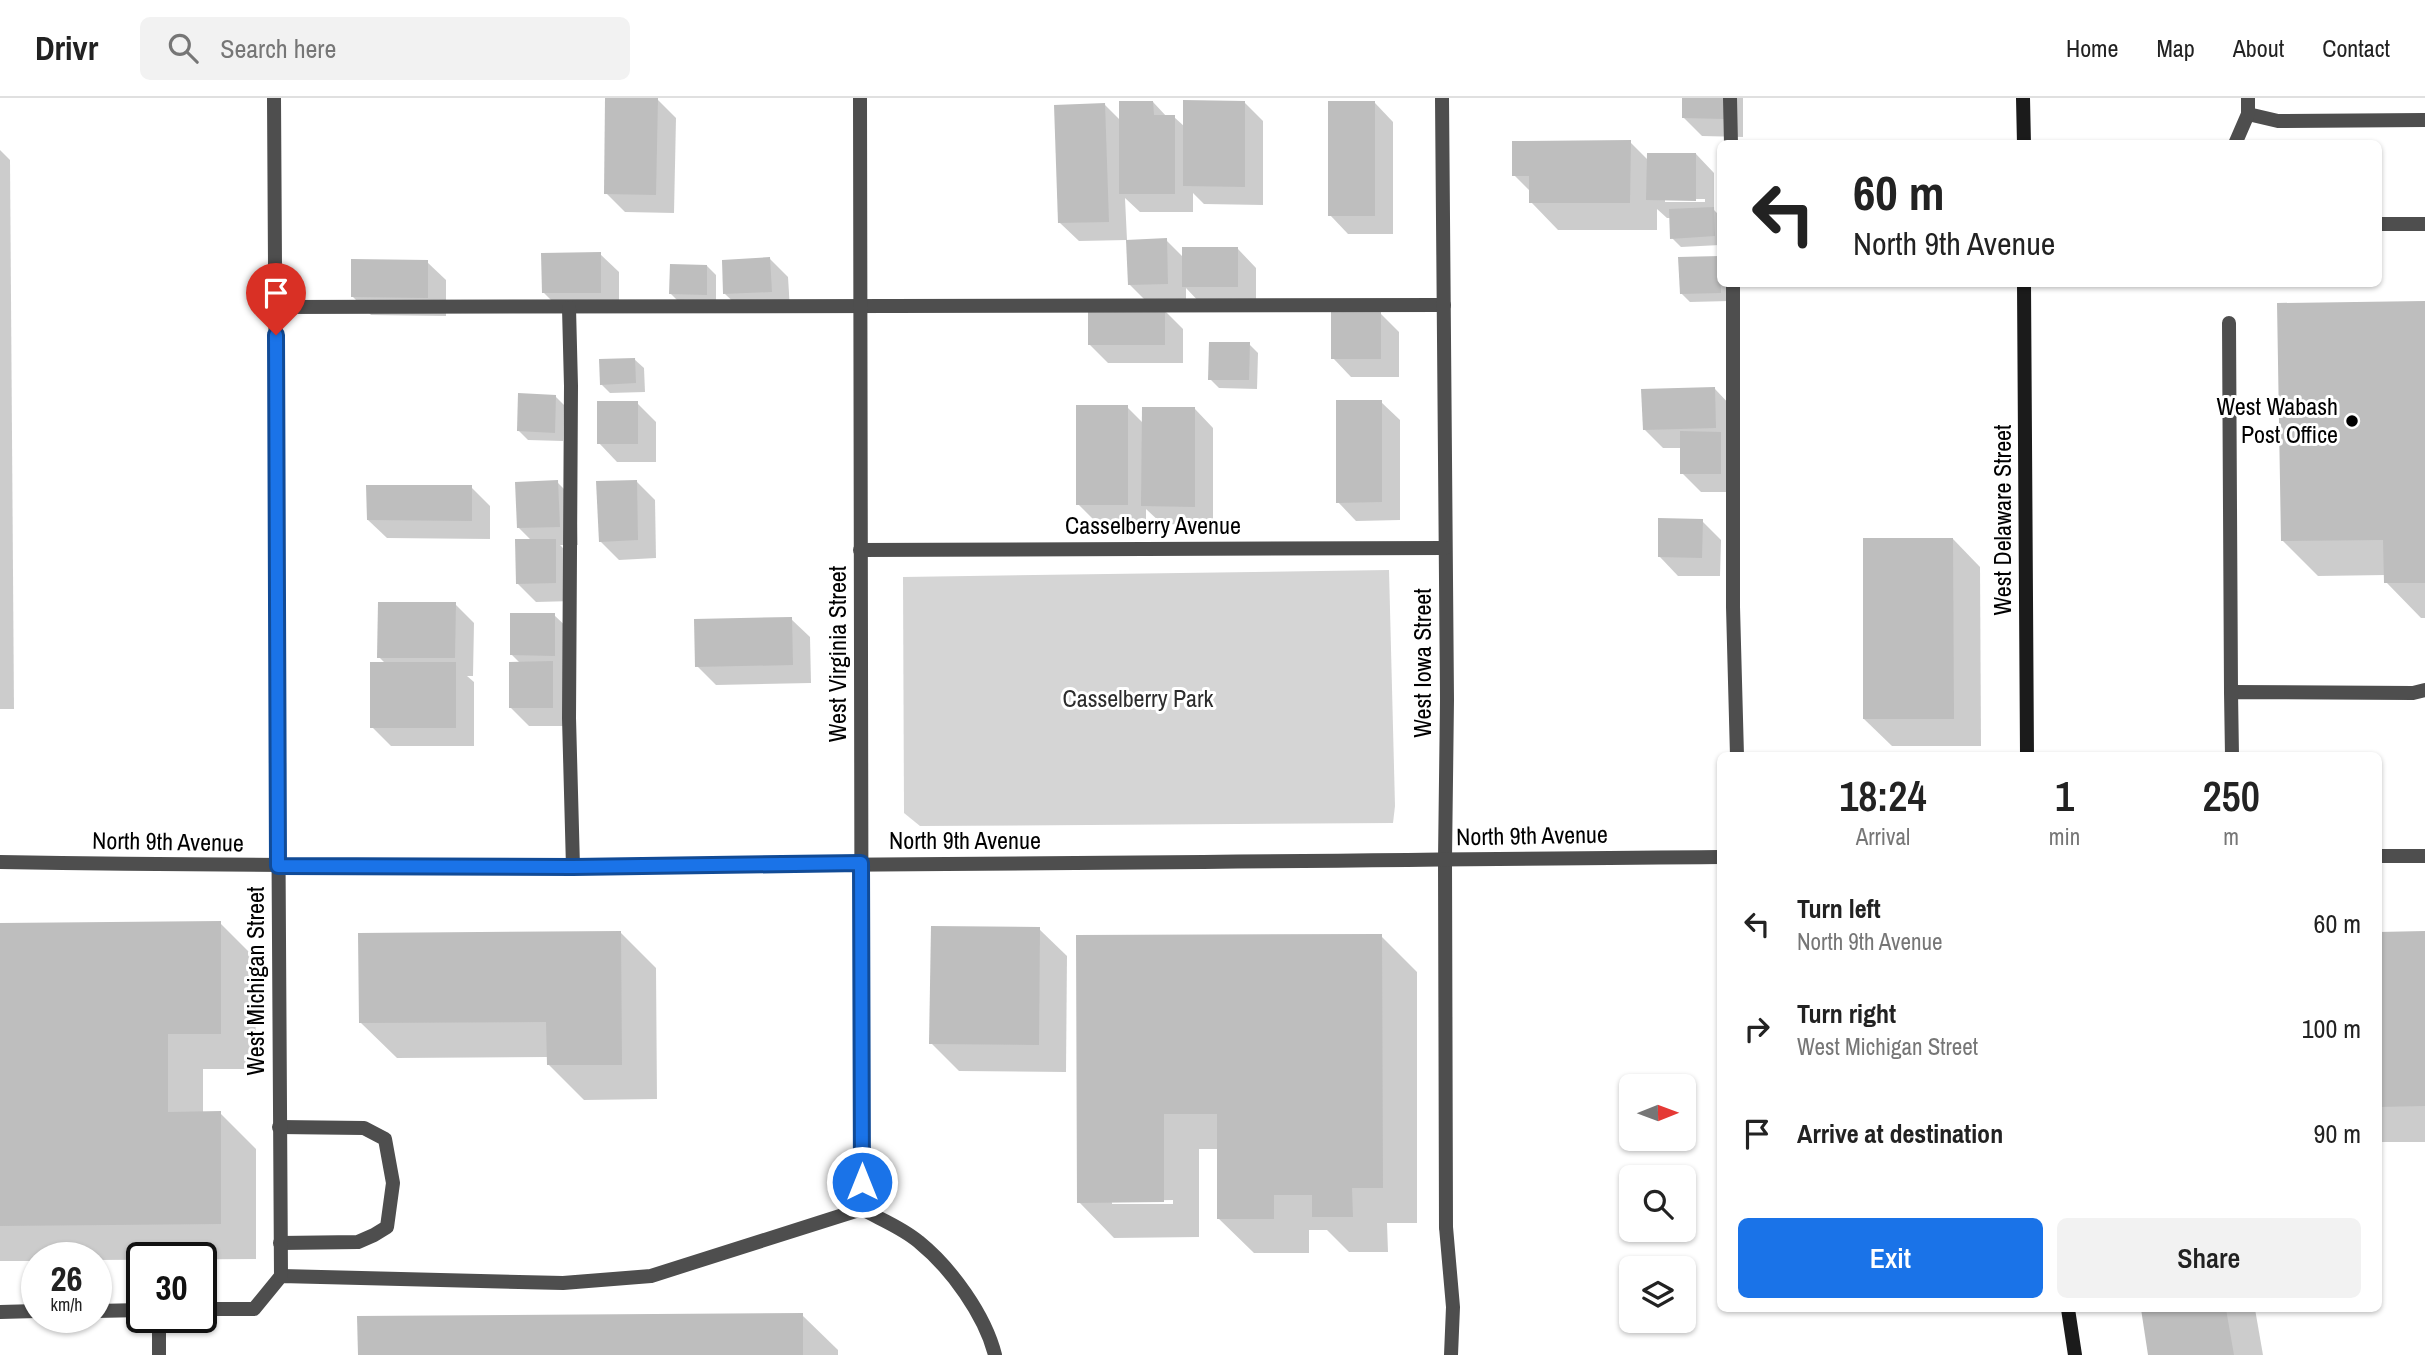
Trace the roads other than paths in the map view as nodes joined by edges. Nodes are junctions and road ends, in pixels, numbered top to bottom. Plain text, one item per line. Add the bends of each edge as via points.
1 (274, 98) edge
2 (860, 98) edge
3 (1443, 98) edge
4 (1730, 98) edge
5 (2023, 98) edge
6 (2248, 98) edge
7 (2248, 114) junction
8 (2425, 120) edge
9 (1731, 140) edge
10 (2024, 140) edge
11 (2237, 140) edge
12 (2382, 224) edge
13 (2425, 224) edge
14 (1733, 287) edge
15 (2024, 287) edge
16 (860, 305) junction
17 (1444, 305) junction
18 (276, 307) junction
19 (569, 308) junction
20 (2229, 323) dead end
21 (1445, 548) junction
22 (860, 550) junction
23 (2425, 690) edge
24 (2231, 691) junction
25 (1737, 752) edge
26 (2027, 752) edge
27 (2232, 752) edge
28 (2382, 856) edge
29 (2425, 856) edge
30 (1717, 857) edge
31 (1445, 859) junction
32 (0, 862) edge
33 (861, 863) junction
34 (278, 866) junction
35 (573, 867) junction
36 (279, 1127) junction
37 (862, 1209) junction
38 (280, 1243) junction
39 (281, 1276) junction
40 (217, 1309) edge
41 (21, 1311) edge
42 (0, 1312) edge
43 (2068, 1312) edge
44 (159, 1333) edge
45 (159, 1355) edge
46 (995, 1355) edge
47 (1451, 1355) edge
48 (2076, 1355) edge

1 - 18 street, West Michigan Street
2 - 16 street, West Virginia Street
3 - 17 street, West Iowa Street
4 - 9 street
5 - 10 main road
6 - 7 street
7 - 8 street via 2278,121
7 - 11 street
12 - 13 street
14 - 25 street
15 - 26 main road, West Delaware Street
16 - 17 street
16 - 19 street
16 - 22 street, West Virginia Street
17 - 21 street, West Iowa Street
18 - 19 street
18 - 34 street, West Michigan Street
19 - 35 street
20 - 24 street
21 - 22 street, Casselberry Avenue
21 - 31 street, West Iowa Street
22 - 33 street, West Virginia Street
23 - 24 street
24 - 27 street
28 - 29 street
30 - 31 street, North 9th Avenue
31 - 33 street, North 9th Avenue
31 - 47 street, West Iowa Street
32 - 34 street, North 9th Avenue
33 - 35 street, North 9th Avenue
33 - 37 street, West Virginia Street
34 - 35 street, North 9th Avenue
34 - 36 street, West Michigan Street
36 - 38 street, West Michigan Street
36 - 38 street via 364,1128 384,1139 393,1183 387,1227 374,1235 358,1242
37 - 39 street via 651,1276 563,1283
37 - 46 street via 919,1241 964,1289
38 - 39 street, West Michigan Street
39 - 40 street via 254,1309
41 - 42 street
43 - 48 main road
44 - 45 street

